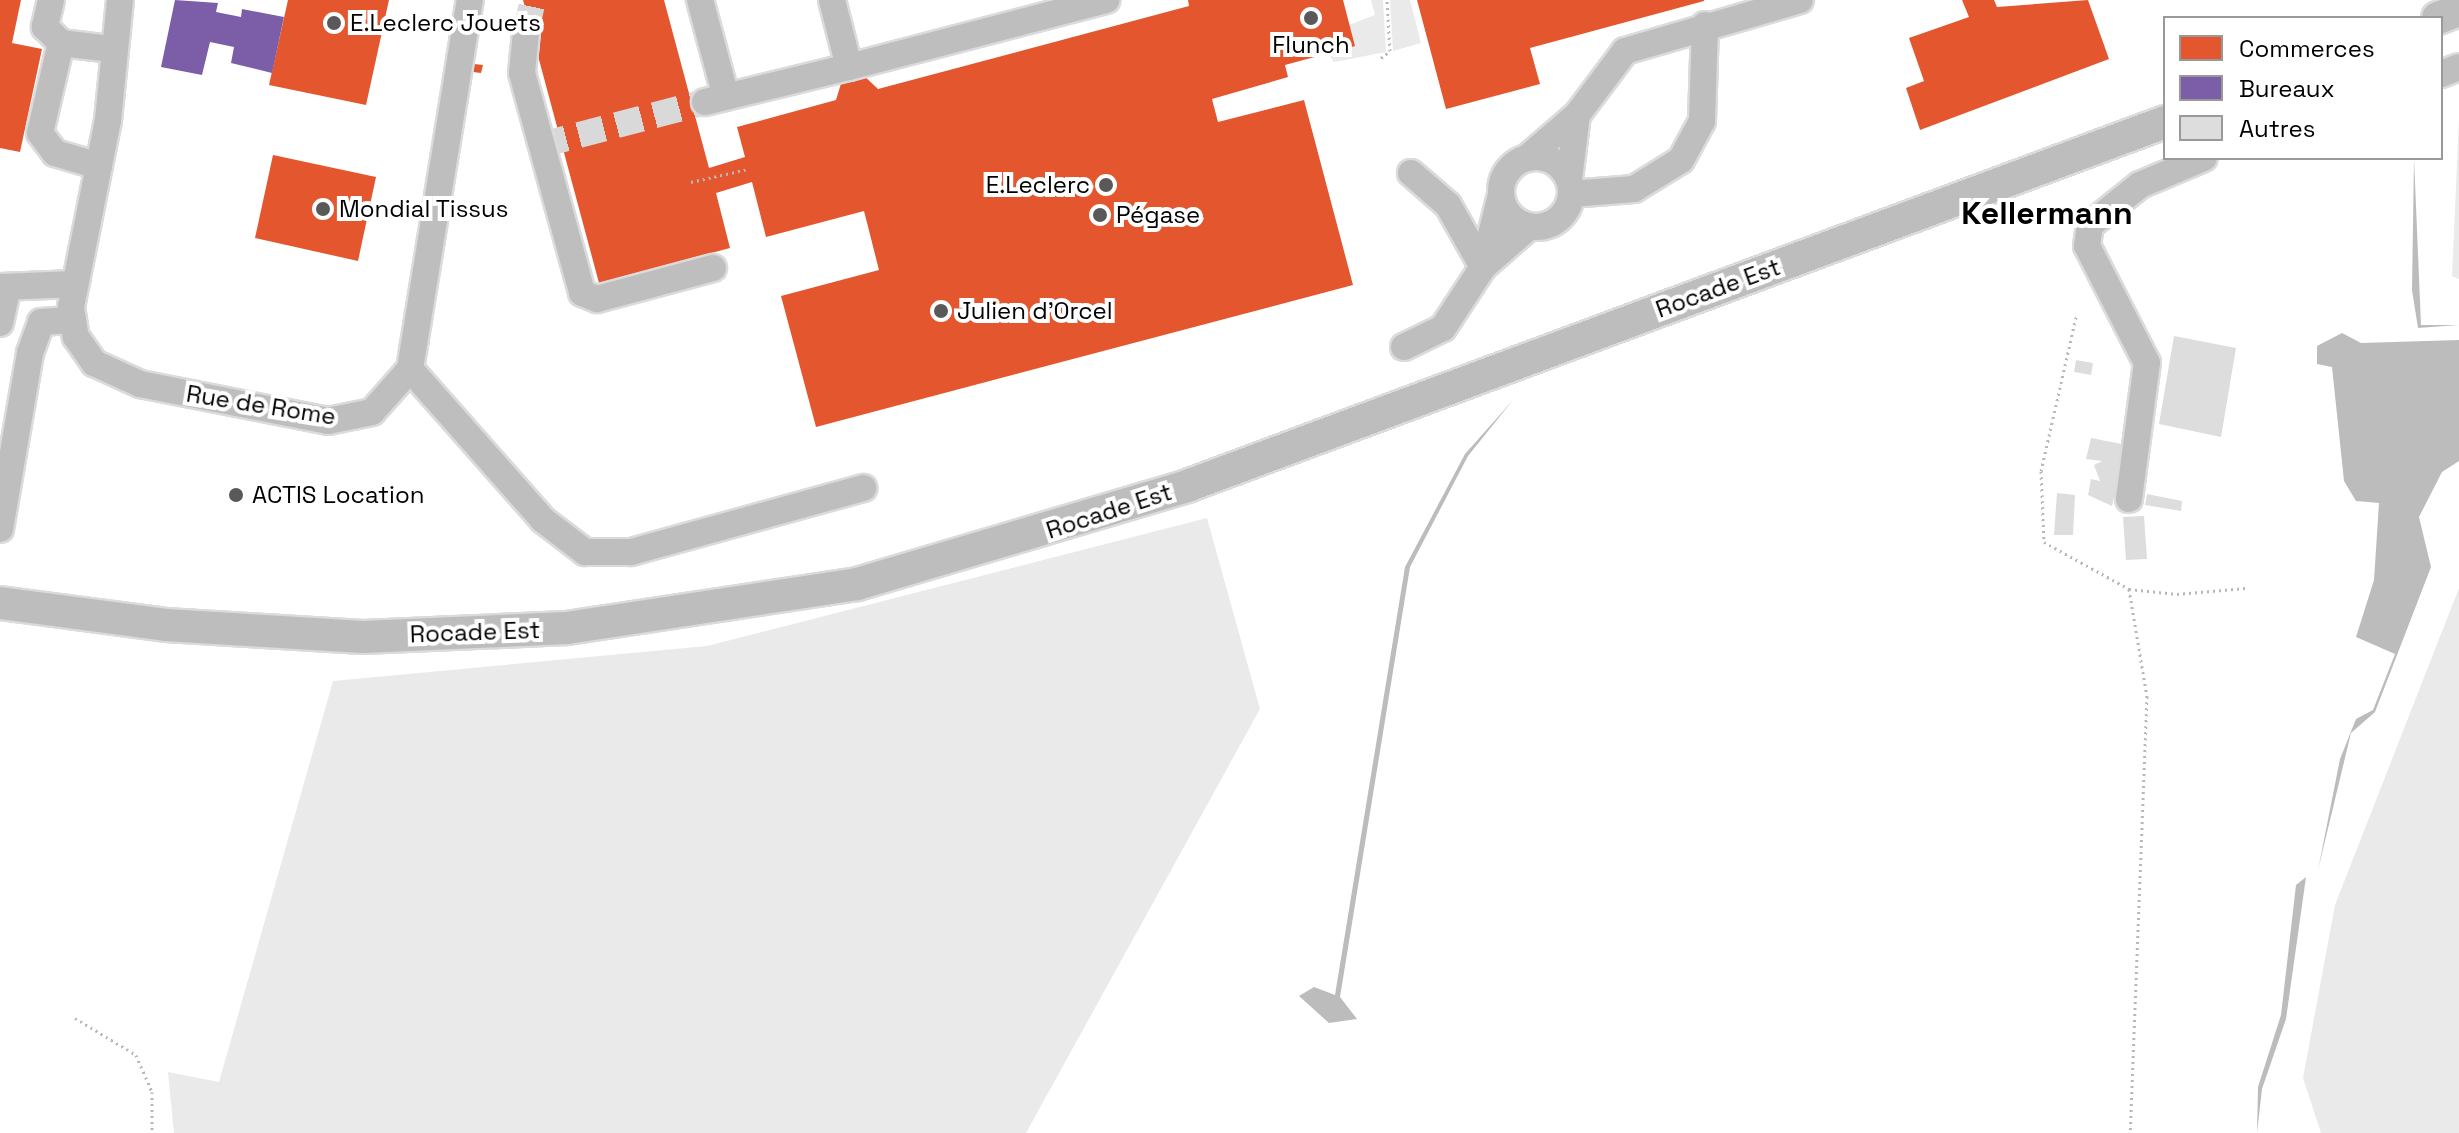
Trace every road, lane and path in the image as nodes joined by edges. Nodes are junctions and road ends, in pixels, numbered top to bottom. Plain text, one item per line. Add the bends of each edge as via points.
1 (51, 0) edge
2 (120, 0) edge
3 (470, 0) edge
4 (700, 0) edge
5 (832, 0) edge
6 (1106, 0) edge
7 (1387, 0) edge
8 (1800, 0) edge
9 (1705, 25) junction
10 (526, 32) tunnel mouth
11 (61, 43) junction
12 (110, 49) junction
13 (1381, 58) dead end
14 (849, 67) junction
15 (1577, 115) junction
16 (2163, 123) edge
17 (1528, 157) junction
18 (2199, 160) edge
19 (99, 166) junction
20 (748, 169) dead end
21 (1411, 173) dead end
22 (691, 182) dead end
23 (1570, 186) junction
24 (1501, 195) junction
25 (1530, 226) junction
26 (1483, 267) junction
27 (713, 268) dead end
28 (75, 284) junction
29 (3, 288) edge
30 (2076, 317) dead end
31 (73, 320) junction
32 (0, 323) edge
33 (1404, 347) dead end
34 (410, 369) junction
35 (863, 488) dead end
36 (2129, 499) dead end
37 (0, 529) edge
38 (2246, 588) dead end
39 (2129, 589) junction
40 (0, 603) edge
41 (75, 1018) dead end
42 (152, 1133) edge
43 (2130, 1133) edge

1 - 11 street via 45,27
2 - 12 street, Rue de Rome
3 - 34 street
4 - 14 street via 716,99
5 - 14 street
6 - 14 street
7 - 13 path via 1390,51
8 - 9 street via 1772,14
9 - 15 street via 1625,51
9 - 23 street via 1702,121 1681,160 1634,189
10 - 27 street via 522,73 582,293 597,299
11 - 12 street
11 - 19 street via 45,100 44,146
12 - 19 street, Rue de Rome
15 - 17 street
15 - 23 street
16 - 40 main road, Rocade Est via 1187,486 857,584 567,628 363,637 166,625
17 - 23 street via 1548,159
17 - 24 street via 1508,171
18 - 36 street via 2140,185 2090,225 2087,246 2147,363
19 - 28 street, Rue de Rome
20 - 22 path
21 - 26 street via 1448,205
23 - 25 street via 1557,219
24 - 25 street via 1507,212
24 - 26 street
25 - 26 street
26 - 33 street via 1443,328
28 - 29 street
28 - 31 street, Rue de Rome
29 - 32 street
30 - 39 path via 2041,471 2044,542
31 - 34 street, Rue de Rome via 94,363 116,375 328,421 372,412
31 - 37 street via 41,322 30,353
34 - 35 street via 543,520 585,552 631,552
38 - 39 path via 2177,594
39 - 43 path via 2147,696
41 - 42 path via 136,1055 152,1092

